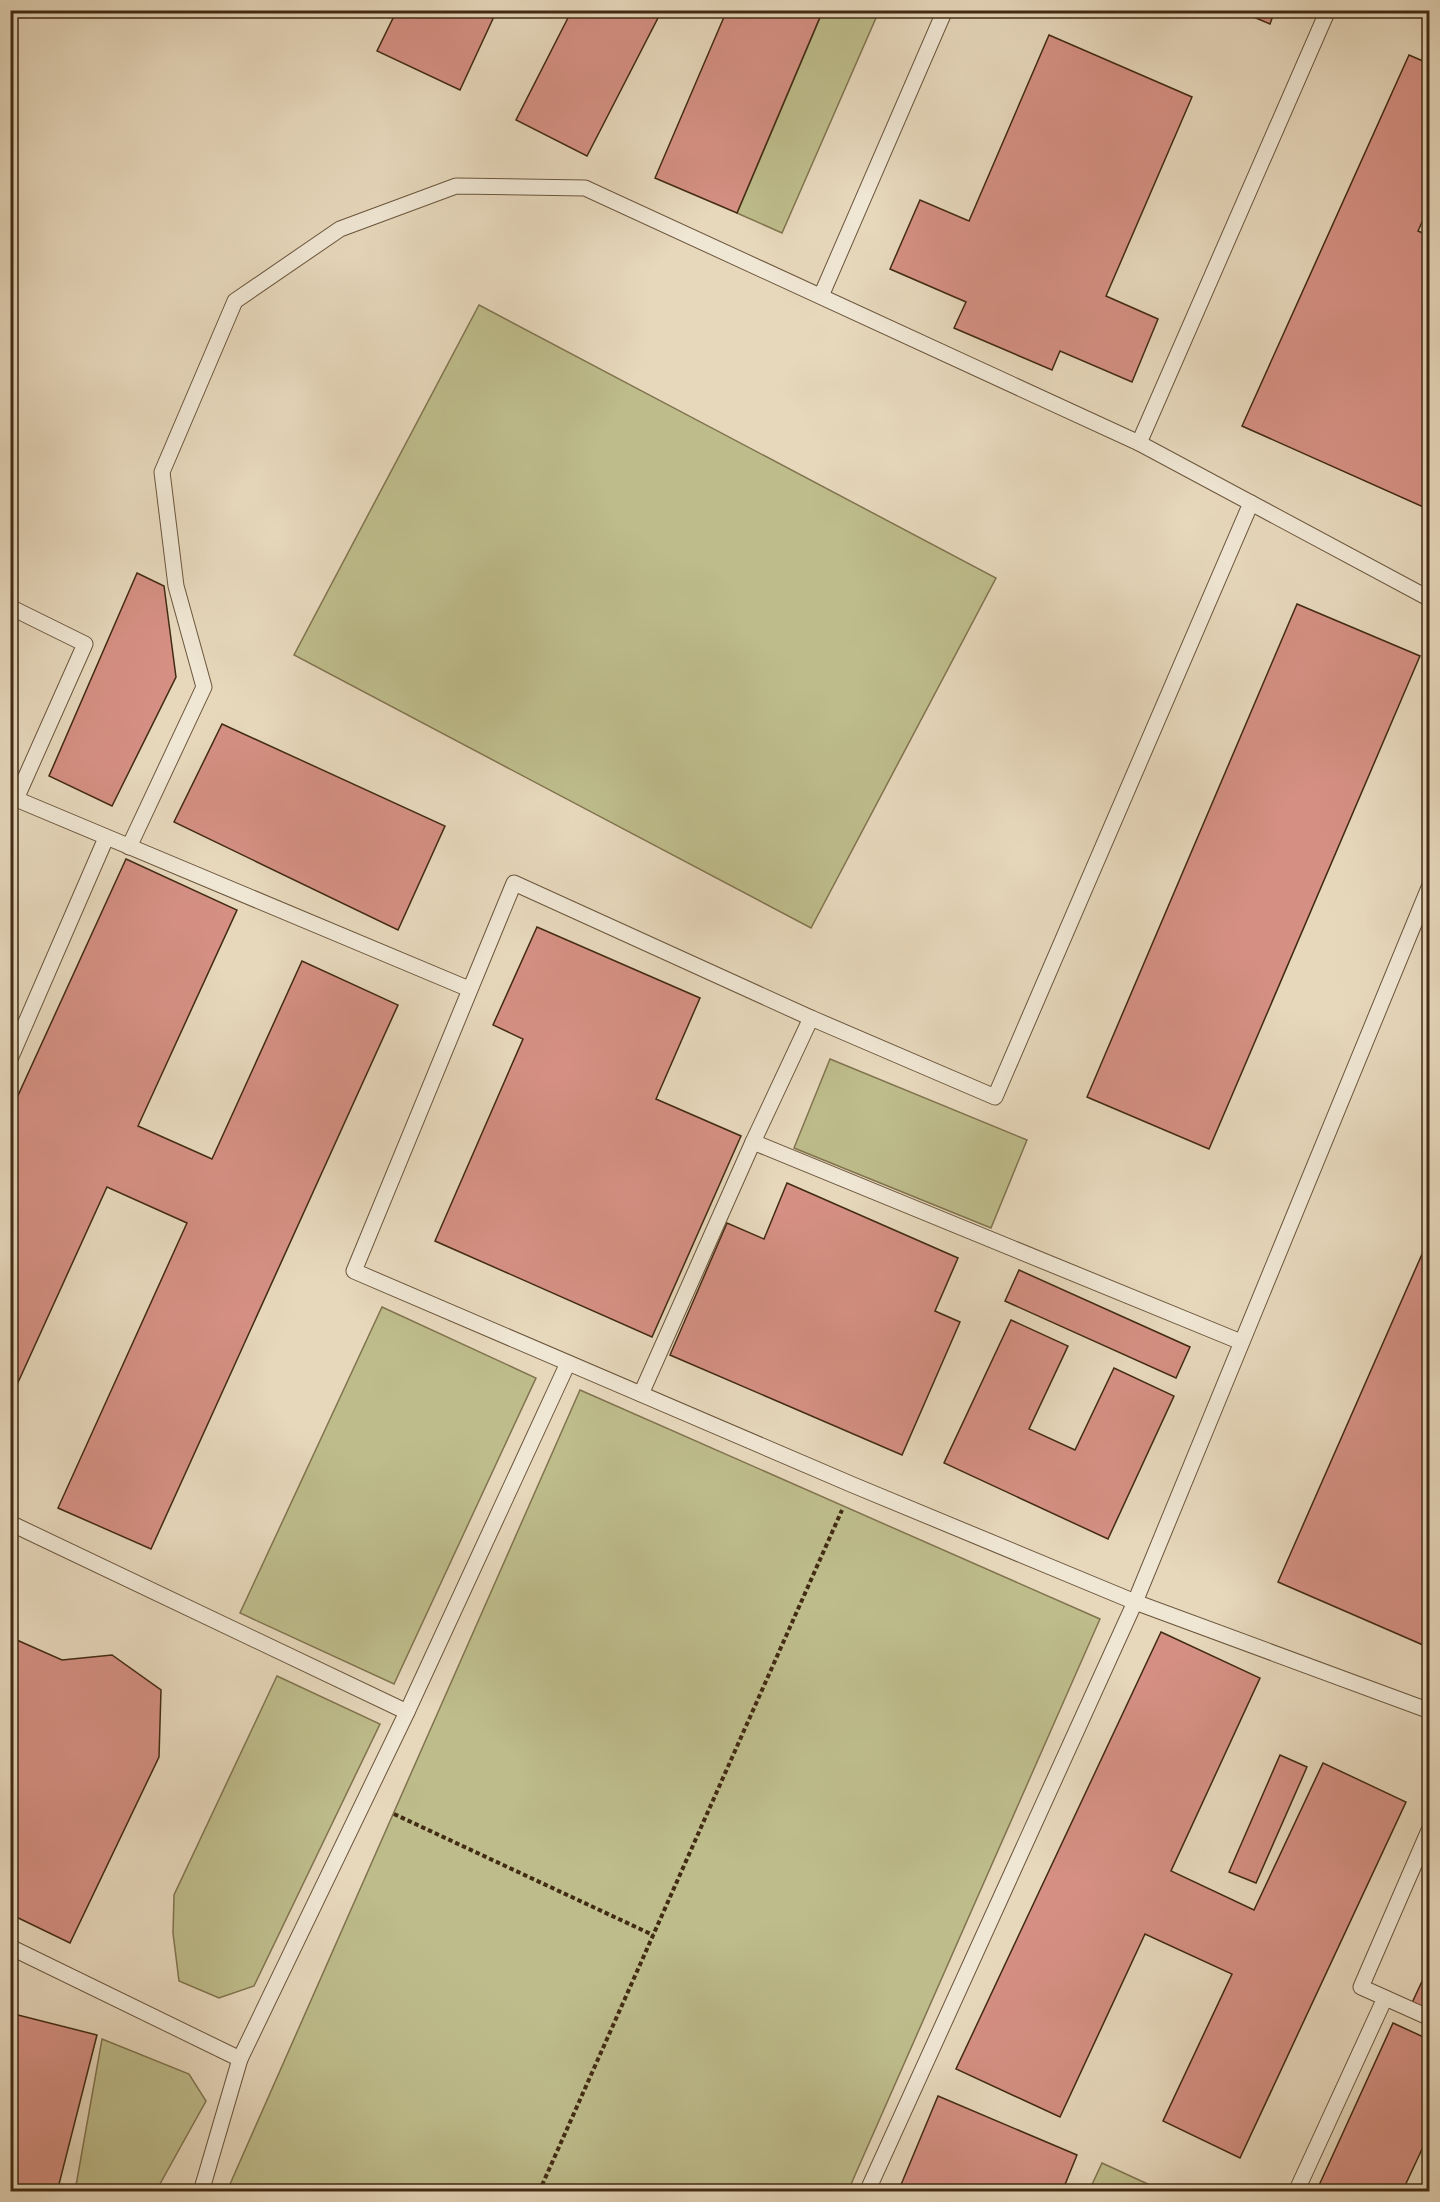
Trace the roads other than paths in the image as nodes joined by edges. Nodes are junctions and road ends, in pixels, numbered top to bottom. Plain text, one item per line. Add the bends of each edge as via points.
1 (945, 10) edge
2 (1328, 10) edge
3 (1425, 10) edge
4 (1430, 14) edge
5 (821, 296) junction
6 (1139, 443) junction
7 (1251, 503) junction
8 (1430, 599) edge
9 (10, 607) edge
10 (13, 798) edge
11 (106, 838) junction
12 (129, 847) junction
13 (1430, 885) edge
14 (469, 989) junction
15 (811, 1018) junction
16 (10, 1059) edge
17 (753, 1142) junction
18 (1241, 1342) junction
19 (568, 1364) junction
20 (641, 1395) junction
21 (10, 1523) edge
22 (1135, 1602) junction
23 (1430, 1711) edge
24 (407, 1712) junction
25 (1430, 1828) edge
26 (10, 1947) edge
27 (1385, 1998) junction
28 (1430, 2018) edge
29 (240, 2059) junction
30 (201, 2192) edge
31 (867, 2192) edge
32 (1296, 2192) edge

1 - 5 lane
2 - 6 lane
3 - 4 lane
5 - 6 lane
5 - 12 lane via 585,188 456,186 340,229 234,301 162,472 176,586 204,687
6 - 7 lane
7 - 8 lane
7 - 15 lane via 995,1097
9 - 10 lane via 85,644
10 - 11 lane
11 - 12 lane
11 - 16 lane
12 - 14 lane
13 - 18 lane
14 - 15 lane via 514,883
14 - 19 lane via 354,1271
15 - 17 lane
17 - 18 lane
17 - 20 lane
18 - 22 lane
19 - 20 lane
19 - 24 lane
20 - 22 lane
21 - 24 lane
22 - 23 lane
22 - 31 lane
24 - 29 lane
25 - 27 lane via 1361,1987
26 - 29 lane
27 - 28 lane
27 - 32 lane
29 - 30 lane

